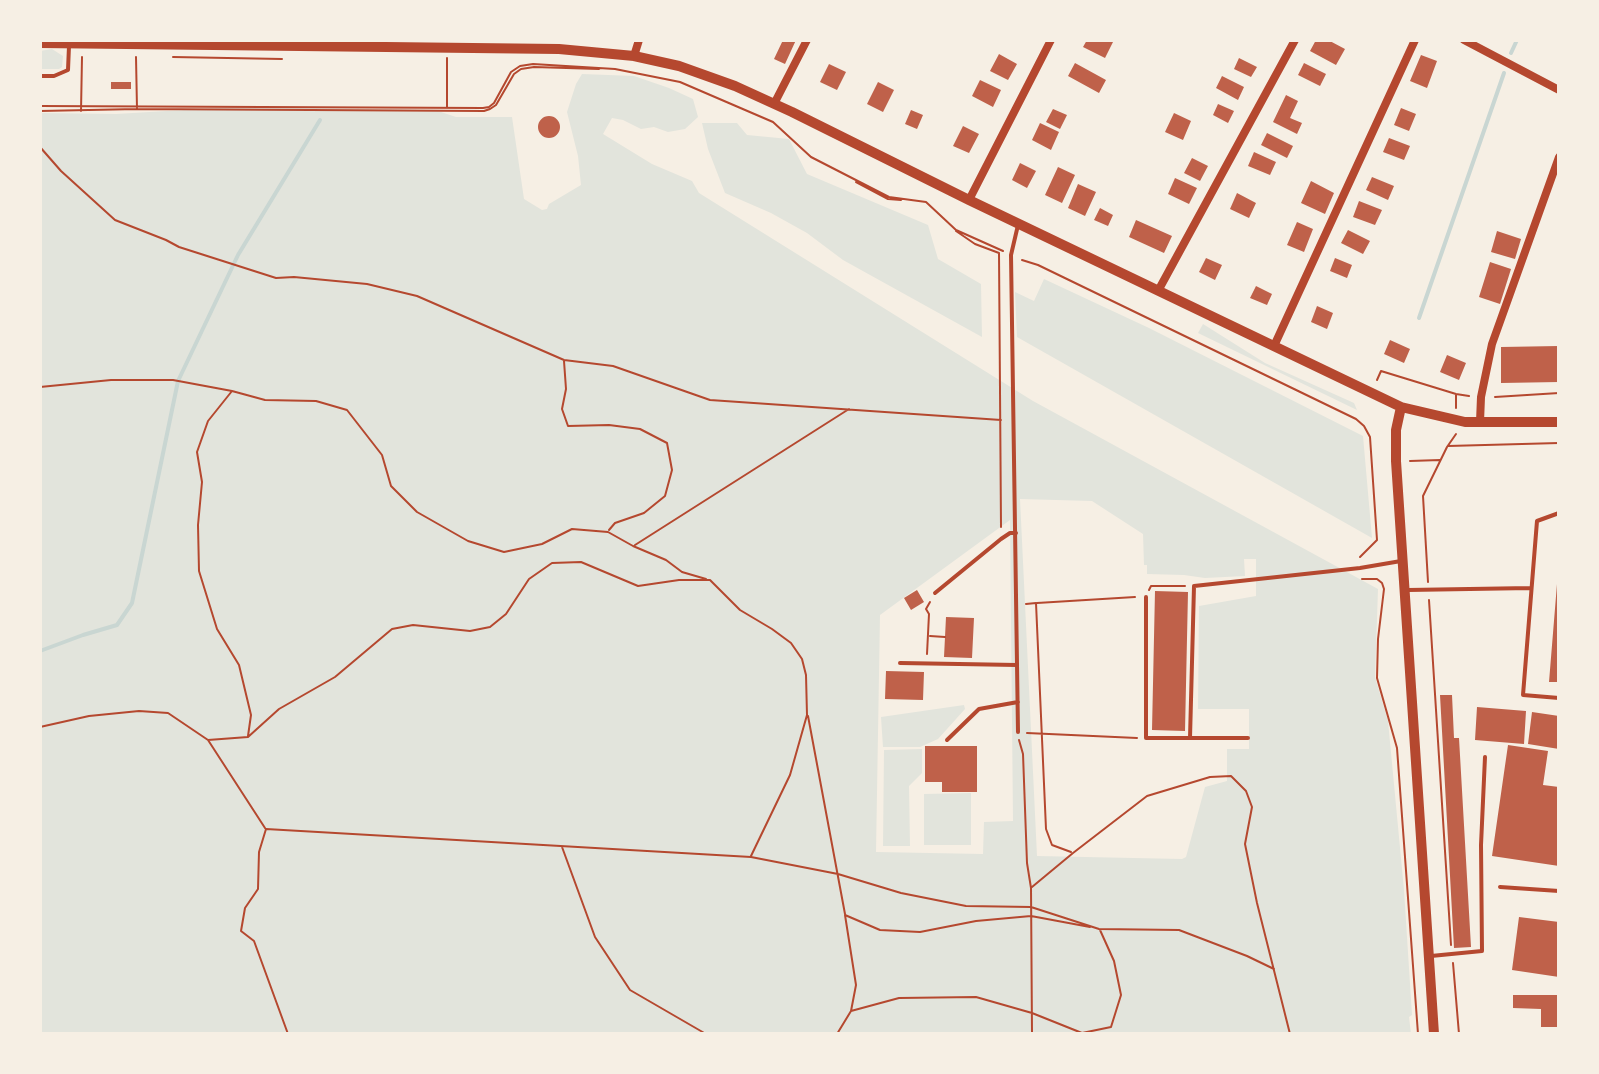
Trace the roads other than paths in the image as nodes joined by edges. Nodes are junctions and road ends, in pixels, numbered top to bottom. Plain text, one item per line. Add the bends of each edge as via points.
1 (639, 40) edge
2 (807, 40) edge
3 (1051, 40) edge
4 (1295, 40) edge
5 (1415, 40) edge
6 (1464, 40) edge
7 (118, 42) edge
8 (40, 43) edge
9 (70, 43) junction
10 (472, 44) edge
11 (634, 56) junction
12 (40, 76) edge
13 (1559, 90) edge
14 (774, 104) junction
15 (1559, 157) edge
16 (969, 200) junction
17 (1018, 223) junction
18 (1158, 291) junction
19 (1274, 346) junction
20 (1401, 407) junction
21 (1480, 422) junction
22 (1559, 422) edge
23 (1559, 513) edge
24 (1016, 533) junction
25 (1404, 560) junction
26 (1531, 588) junction
27 (1405, 590) junction
28 (935, 593) road end
29 (1146, 597) road end
30 (900, 663) dead end
31 (1017, 665) junction
32 (1559, 698) edge
33 (1018, 702) junction
34 (1018, 732) road end
35 (1190, 738) junction
36 (1248, 738) dead end
37 (947, 740) dead end
38 (1485, 757) dead end
39 (1500, 887) dead end
40 (1559, 891) edge
41 (1429, 957) junction
42 (1434, 1034) edge

1 - 11 street
2 - 14 street
3 - 16 street
4 - 18 street
5 - 19 street
6 - 13 street
7 - 9 street
7 - 10 street
8 - 9 street
9 - 12 lane via 68,70
10 - 11 street
11 - 14 street via 679,66
14 - 16 street
15 - 21 street via 1492,344
16 - 17 street
17 - 18 street
17 - 24 lane via 1011,255
18 - 19 street
19 - 20 street
20 - 21 street
20 - 25 street via 1396,461
21 - 22 street
23 - 26 lane via 1537,521
24 - 28 lane via 1001,539
24 - 31 lane
25 - 27 street
25 - 35 lane via 1194,586
26 - 27 lane
26 - 32 lane via 1523,695
27 - 41 street
29 - 35 lane via 1146,738
30 - 31 lane
31 - 33 lane
33 - 34 lane
33 - 37 lane via 979,709
35 - 36 lane
38 - 41 lane via 1482,951
39 - 40 lane
41 - 42 street

